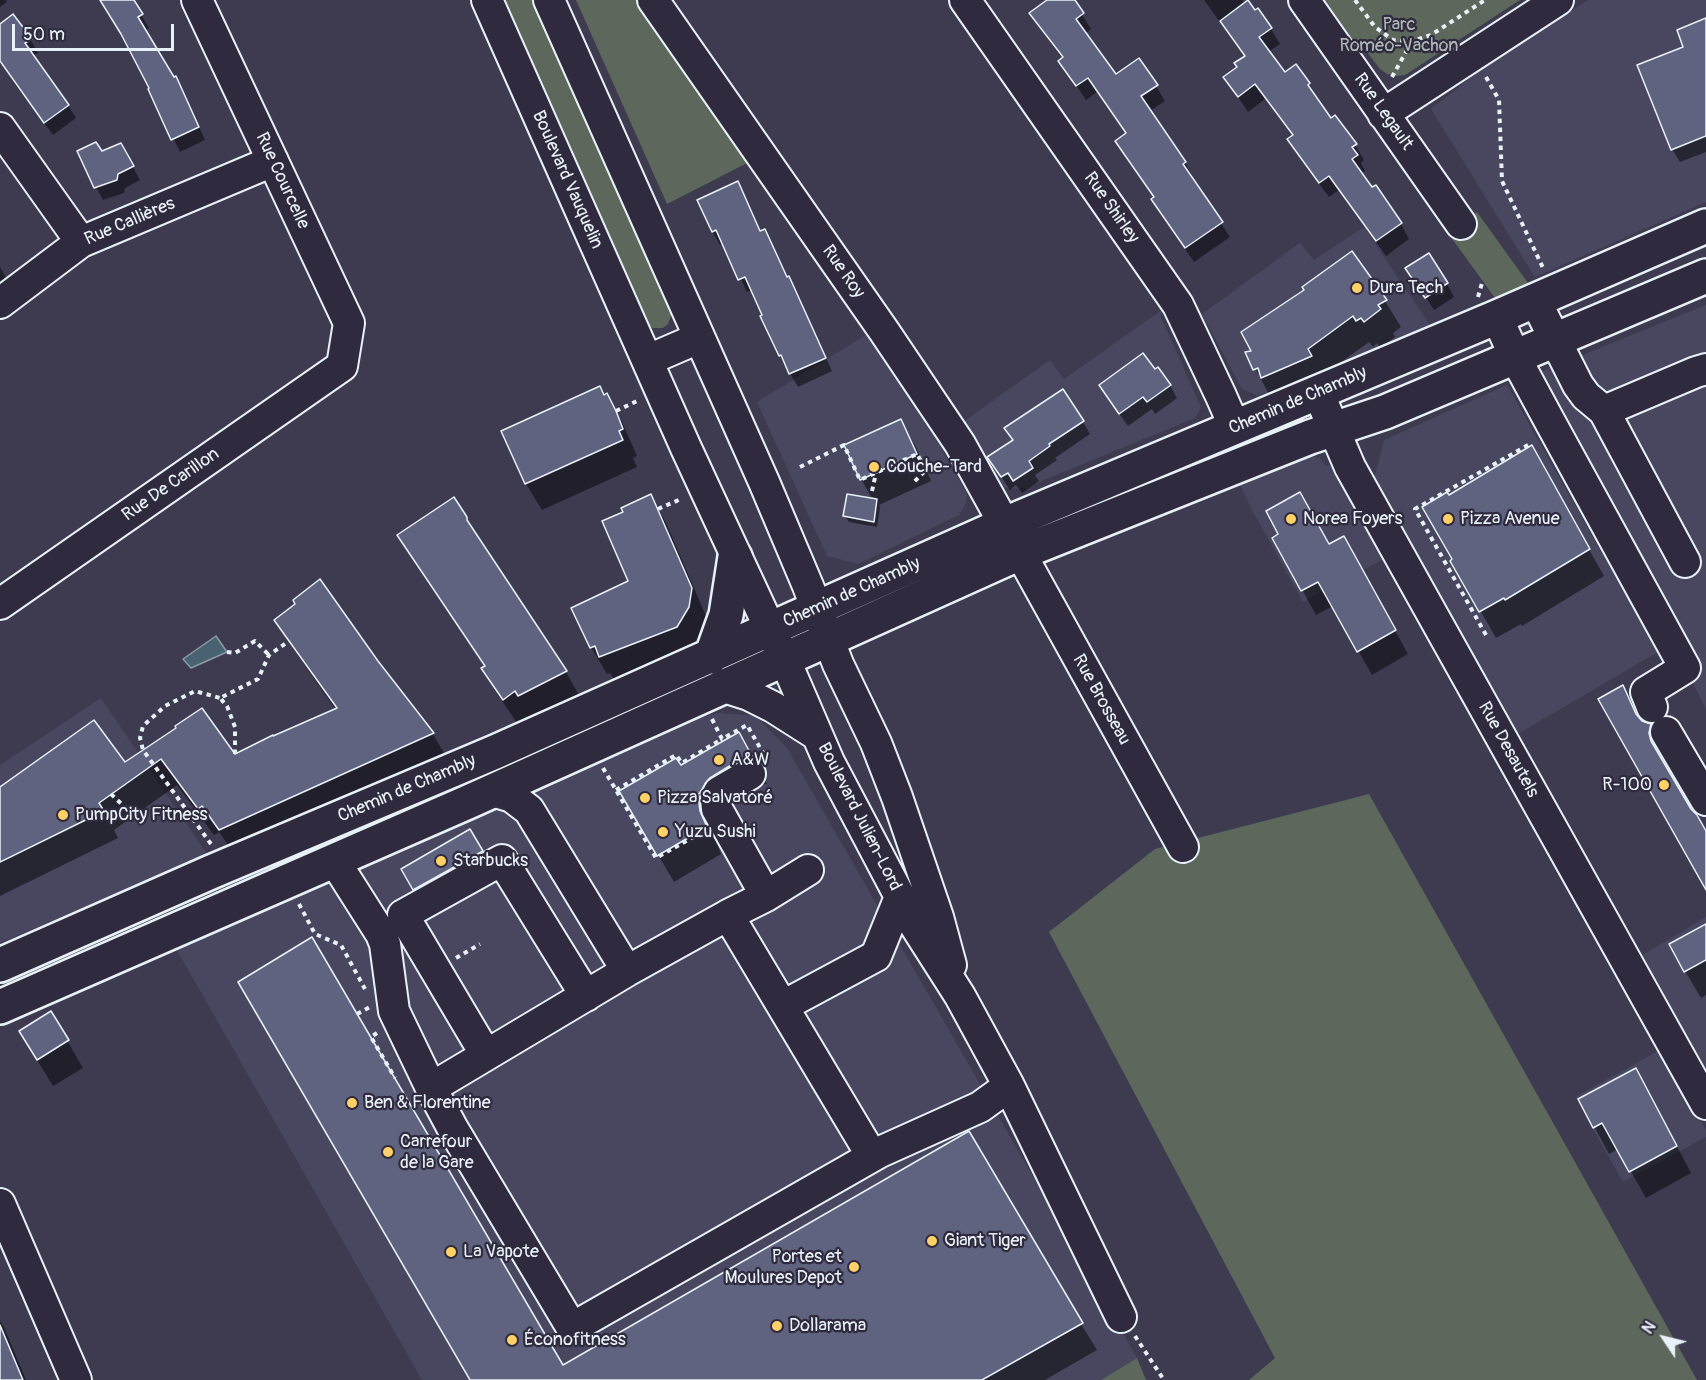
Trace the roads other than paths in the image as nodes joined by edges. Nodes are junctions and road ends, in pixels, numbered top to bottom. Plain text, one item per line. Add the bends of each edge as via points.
1 (197, 0) edge
2 (487, 0) edge
3 (549, 0) edge
4 (653, 0) edge
5 (965, 0) edge
6 (1304, 0) edge
7 (1558, 0) edge
8 (1383, 114) junction
9 (0, 128) edge
10 (273, 161) junction
11 (1461, 224) dead end
12 (1706, 226) edge
13 (81, 242) junction
14 (1706, 276) edge
15 (1544, 296) junction
16 (0, 303) edge
17 (1497, 317) junction
18 (699, 338) junction
19 (1554, 340) junction
20 (1515, 357) junction
21 (648, 360) junction
22 (342, 366) joint
23 (1706, 369) edge
24 (1318, 392) junction
25 (1604, 411) junction
26 (1234, 428) junction
27 (1335, 429) junction
28 (1005, 524) junction
29 (1020, 553) junction
30 (735, 557) junction
31 (1685, 562) dead end
32 (0, 604) edge
33 (822, 624) junction
34 (770, 630) junction
35 (711, 657) junction
36 (784, 660) junction
37 (716, 699) junction
38 (817, 735) junction
39 (755, 760) road end
40 (492, 791) junction
41 (1706, 800) edge
42 (1184, 847) dead end
43 (334, 860) junction
44 (808, 870) dead end
45 (765, 896) junction
46 (900, 897) junction
47 (728, 915) junction
48 (0, 965) edge
49 (627, 971) junction
50 (586, 996) junction
51 (960, 996) junction
52 (783, 1006) junction
53 (0, 1007) edge
54 (486, 1055) junction
55 (1009, 1086) junction
56 (432, 1088) junction
57 (1706, 1104) edge
58 (872, 1156) junction
59 (0, 1204) edge
60 (1121, 1317) dead end
61 (76, 1380) edge

1 - 10 street, Rue Courcelle
2 - 21 street, Boulevard Vauquelin
3 - 18 street
4 - 28 street, Rue Roy via 960,444
5 - 26 street, Rue Shirley via 1178,305
6 - 8 street, Rue Legault
7 - 8 street
8 - 11 street, Rue Legault
9 - 13 street
10 - 13 street, Rue Callières
10 - 22 street, Rue Courcelle via 349,323
12 - 15 main road, Chemin de Chambly
13 - 16 street, Rue Callières
14 - 19 main road, Chemin de Chambly
15 - 17 main road, Chemin de Chambly
15 - 19 street
17 - 20 street
17 - 24 main road, Chemin de Chambly
18 - 21 street
18 - 33 street
19 - 20 main road, Chemin de Chambly
19 - 25 street via 1586,396
20 - 27 main road, Chemin de Chambly
20 - 41 street via 1685,668 1646,692
21 - 30 street, Boulevard Vauquelin
22 - 32 street, Rue De Carillon
23 - 25 street
24 - 26 main road, Chemin de Chambly
24 - 27 street, Rue Desautels
25 - 31 street
26 - 28 main road, Chemin de Chambly
27 - 29 main road, Chemin de Chambly
27 - 57 street, Rue Desautels via 1354,474
28 - 29 street, Rue Roy
28 - 33 main road, Chemin de Chambly
29 - 33 main road, Chemin de Chambly
29 - 42 street, Rue Brosseau
30 - 34 street, Boulevard Vauquelin
30 - 35 main road via 726,615
33 - 34 main road, Chemin de Chambly
33 - 36 main road, Chemin de Chambly
33 - 51 street, Boulevard Julien-Lord via 888,773 938,917
34 - 35 main road, Chemin de Chambly
34 - 36 street, Boulevard Julien-Lord
35 - 48 main road, Chemin de Chambly
36 - 37 main road, Chemin de Chambly
36 - 38 street, Boulevard Julien-Lord
37 - 38 street via 763,701
37 - 40 main road, Chemin de Chambly
38 - 46 street, Boulevard Julien-Lord
39 - 45 street via 716,799 717,808
40 - 43 main road, Chemin de Chambly
40 - 49 street via 512,797 529,810
43 - 53 main road, Chemin de Chambly
43 - 56 street via 381,934 394,1011
44 - 45 street
45 - 47 street
46 - 51 street, Boulevard Julien-Lord
46 - 52 street via 876,956
47 - 49 street
47 - 52 street
49 - 50 street
50 - 54 street
50 - 54 street via 502,860 403,915
51 - 55 street, Boulevard Julien-Lord
52 - 58 street
54 - 56 street
55 - 58 street via 980,1107
55 - 60 street, Boulevard Julien-Lord
56 - 58 street via 572,1328
59 - 61 street

